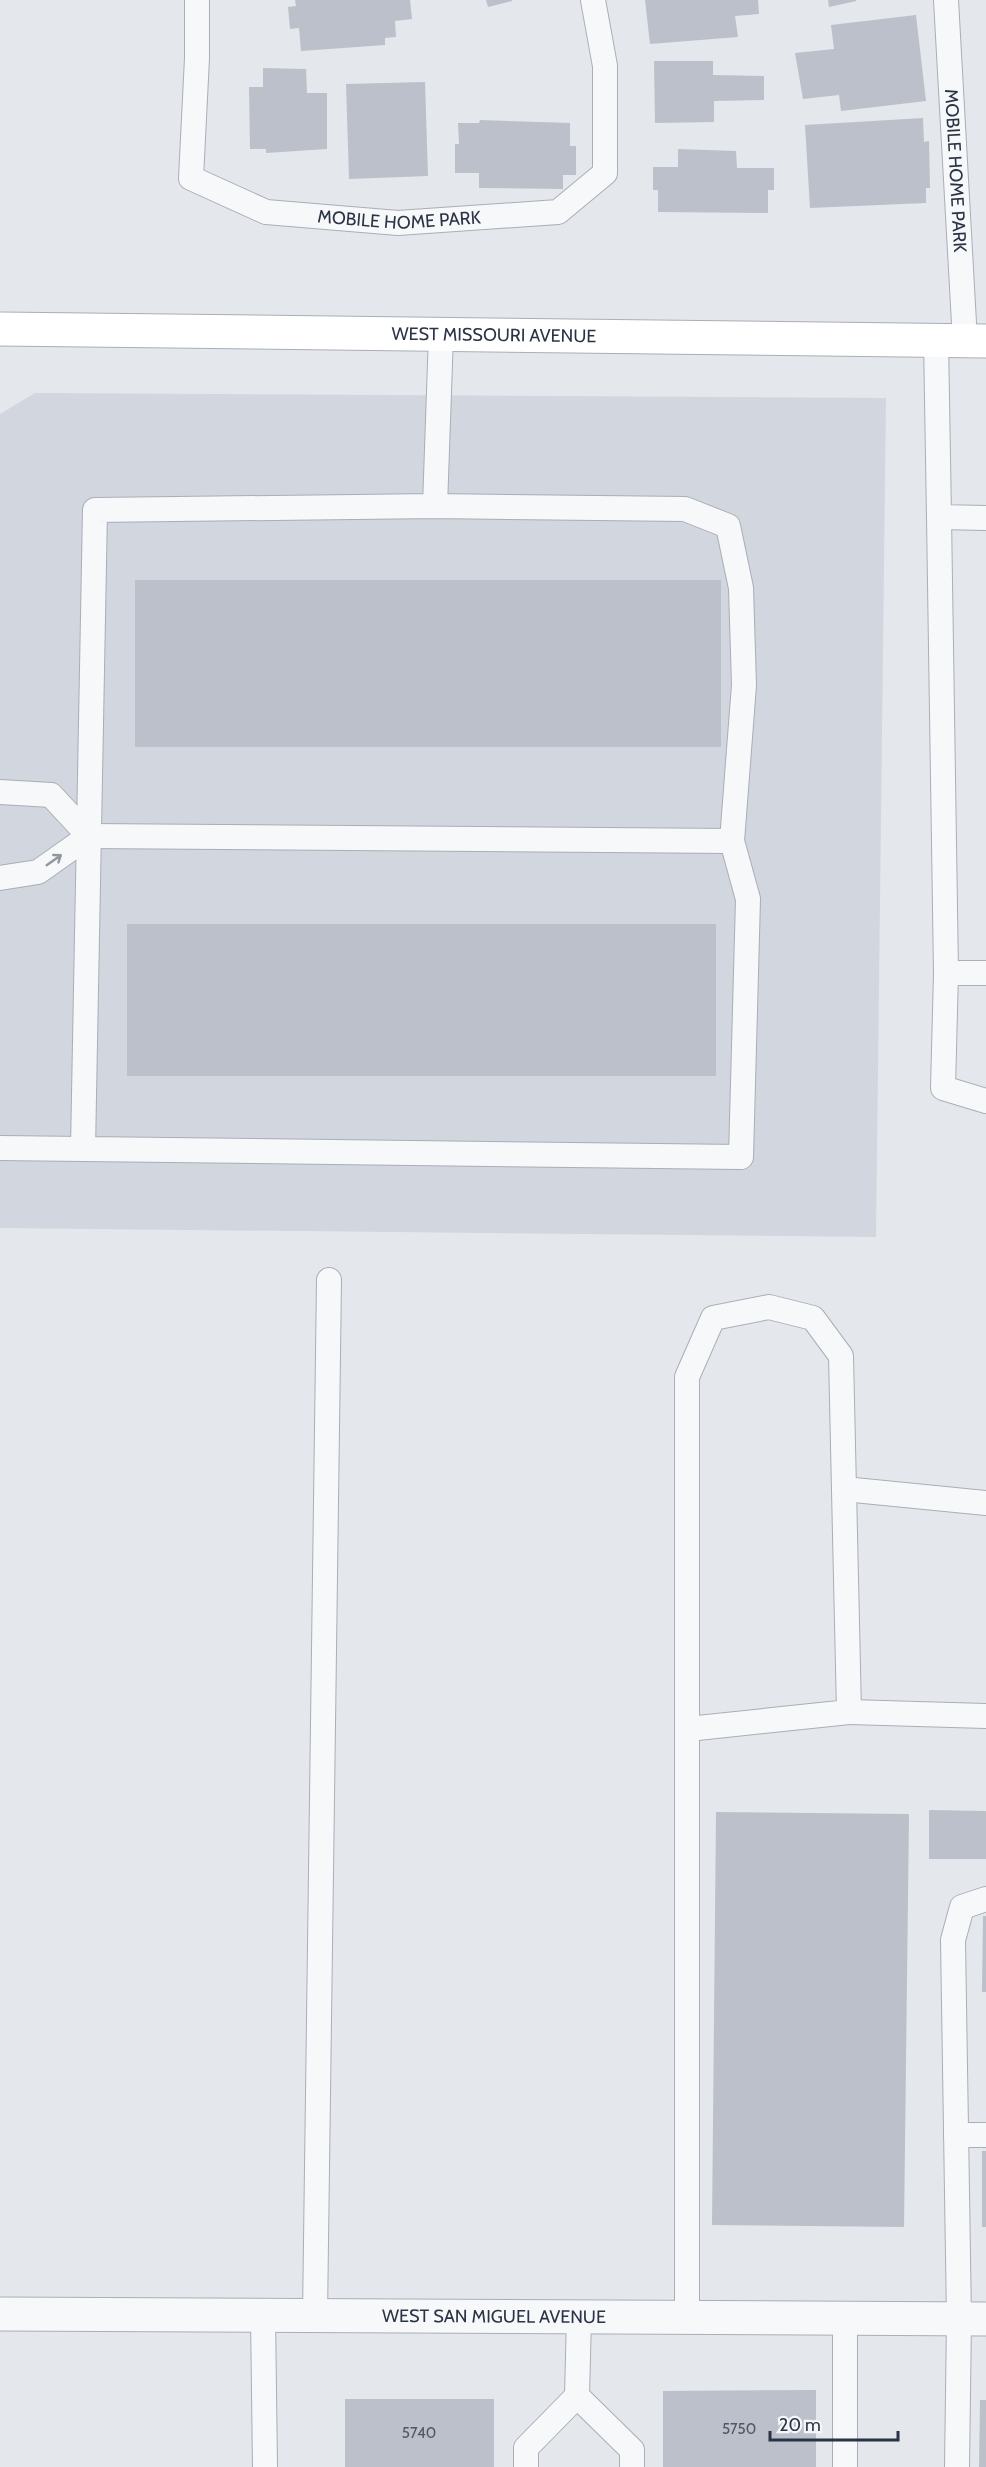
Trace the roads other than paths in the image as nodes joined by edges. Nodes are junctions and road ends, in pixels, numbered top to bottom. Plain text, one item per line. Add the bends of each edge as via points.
1 (197, 0) edge
2 (592, 0) edge
3 (946, 0) edge
4 (0, 329) edge
5 (441, 335) junction
6 (962, 341) edge
7 (435, 506) junction
8 (939, 517) junction
9 (986, 518) edge
10 (0, 792) edge
11 (89, 836) junction
12 (732, 841) junction
13 (0, 878) edge
14 (946, 973) junction
15 (986, 973) edge
16 (986, 1101) edge
17 (0, 1148) edge
18 (83, 1149) junction
19 (329, 1280) dead end
20 (844, 1490) junction
21 (986, 1503) edge
22 (849, 1712) junction
23 (986, 1716) edge
24 (687, 1729) junction
25 (986, 1899) edge
26 (956, 2135) junction
27 (986, 2135) edge
28 (0, 2314) edge
29 (263, 2315) junction
30 (315, 2316) junction
31 (579, 2318) junction
32 (687, 2318) junction
33 (845, 2319) junction
34 (972, 2319) edge
35 (577, 2396) junction
36 (265, 2467) edge
37 (526, 2467) edge
38 (632, 2467) edge
39 (845, 2467) edge
40 (957, 2467) edge

1 - 2 lane, MOBILE HOME PARK via 191,178 266,212 398,223 558,212 605,172 605,66
3 - 6 lane, MOBILE HOME PARK
4 - 5 street, WEST MISSOURI AVENUE
5 - 6 street, WEST MISSOURI AVENUE
5 - 7 lane
6 - 8 lane, MOBILE HOME PARK
7 - 11 lane via 95,510
7 - 12 lane via 685,509 728,526 741,588 744,685
8 - 9 lane
8 - 14 lane, MOBILE HOME PARK
10 - 11 lane via 51,795
11 - 12 lane
13 -> 11 lane via 38,872
11 - 18 lane
12 - 18 lane via 748,898 741,1157
14 - 15 lane
14 - 16 lane, MOBILE HOME PARK via 943,1088
17 - 18 lane
19 - 30 lane
20 - 21 lane
20 - 22 lane
20 - 24 lane via 841,1356 813,1318 770,1306 713,1318 687,1377
22 - 23 lane
22 - 24 lane
24 - 32 lane
25 - 26 lane via 962,1907 953,1940
26 - 27 lane
26 - 34 lane
28 - 29 street, WEST SAN MIGUEL AVENUE
29 - 30 street, WEST SAN MIGUEL AVENUE
29 - 36 lane
30 - 31 street, WEST SAN MIGUEL AVENUE
31 - 32 street, WEST SAN MIGUEL AVENUE
31 - 35 lane
32 - 33 street, WEST SAN MIGUEL AVENUE
33 - 34 street, WEST SAN MIGUEL AVENUE
33 - 39 lane
34 - 40 lane
35 - 37 lane via 526,2448
35 - 38 lane via 632,2450

